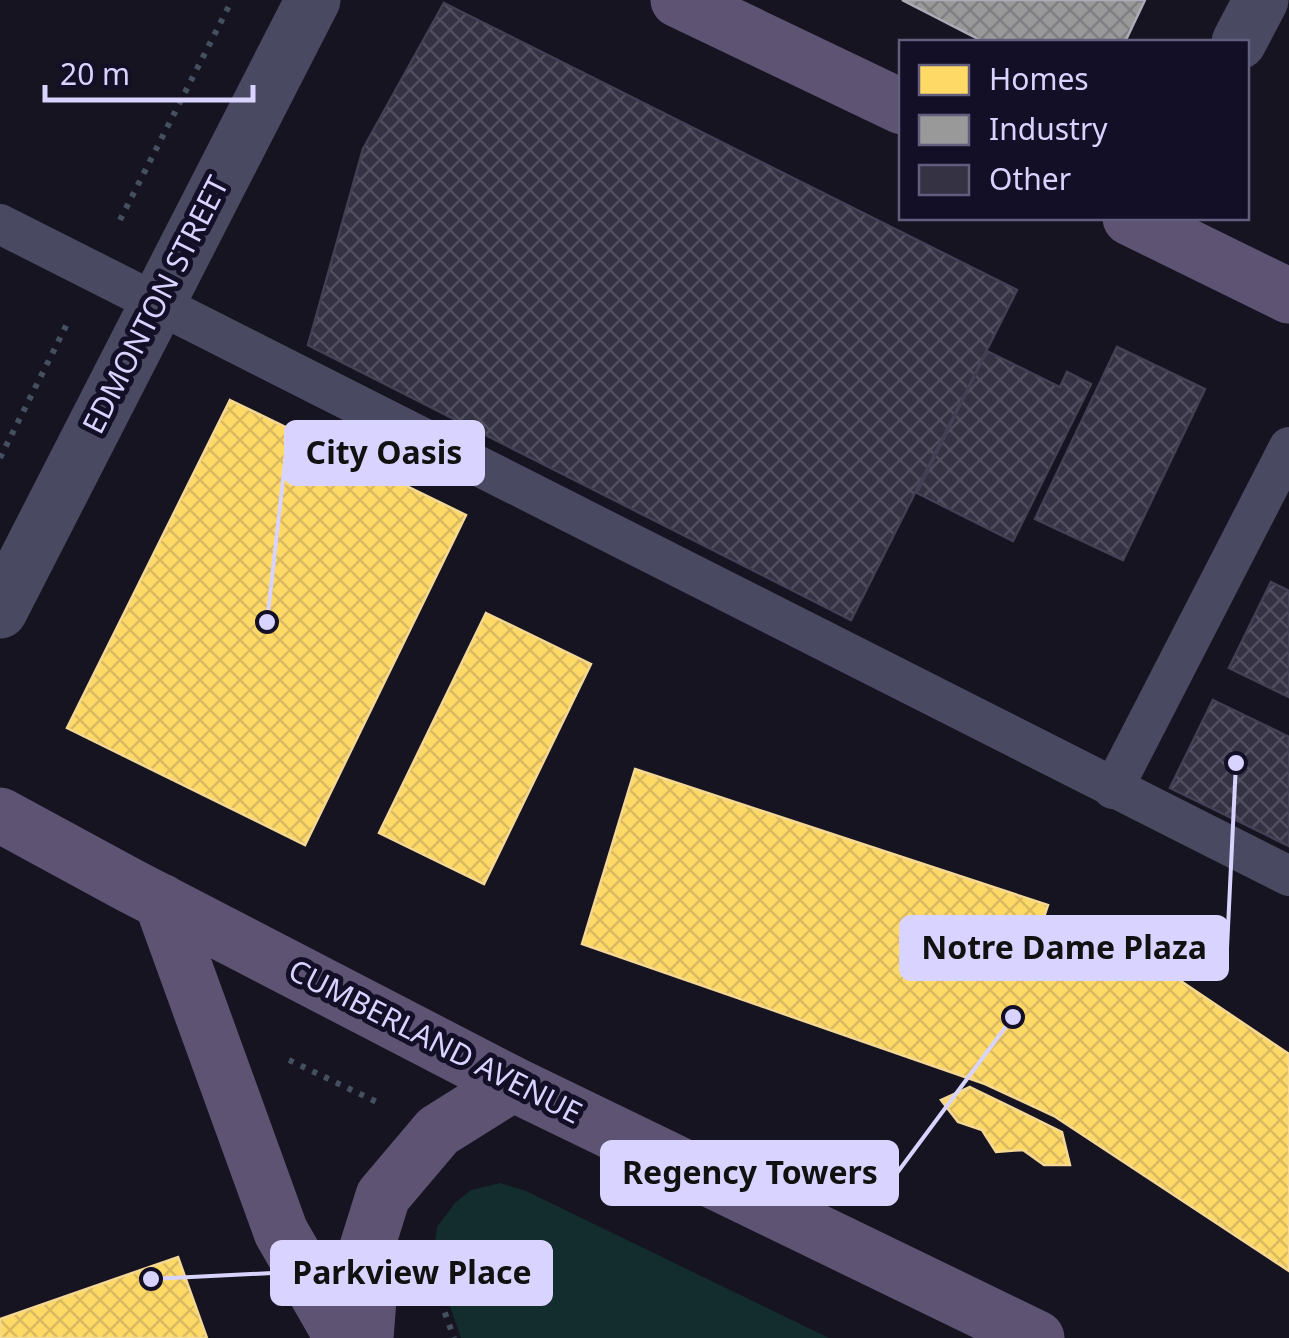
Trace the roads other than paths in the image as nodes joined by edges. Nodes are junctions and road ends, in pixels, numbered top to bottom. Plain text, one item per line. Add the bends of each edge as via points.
1 (313, 0) edge
2 (678, 0) edge
3 (1261, 0) edge
4 (1239, 40) edge
5 (899, 107) edge
6 (1140, 220) edge
7 (0, 224) edge
8 (1289, 296) edge
9 (157, 304) junction
10 (1289, 447) edge
11 (0, 611) edge
12 (1113, 789) junction
13 (0, 815) edge
14 (1289, 876) edge
15 (160, 901) junction
16 (513, 1084) junction
17 (342, 1338) edge
18 (366, 1338) edge
19 (1038, 1338) edge

1 - 9 street, EDMONTON STREET
2 - 5 main road
3 - 4 street
6 - 8 main road
7 - 9 lane
9 - 11 street, EDMONTON STREET
9 - 12 lane
10 - 12 lane
12 - 14 lane
13 - 15 main road, CUMBERLAND AVENUE
15 - 16 main road, CUMBERLAND AVENUE
15 - 17 main road via 282,1232
16 - 18 main road via 438,1131 383,1196 367,1247
16 - 19 main road, CUMBERLAND AVENUE

